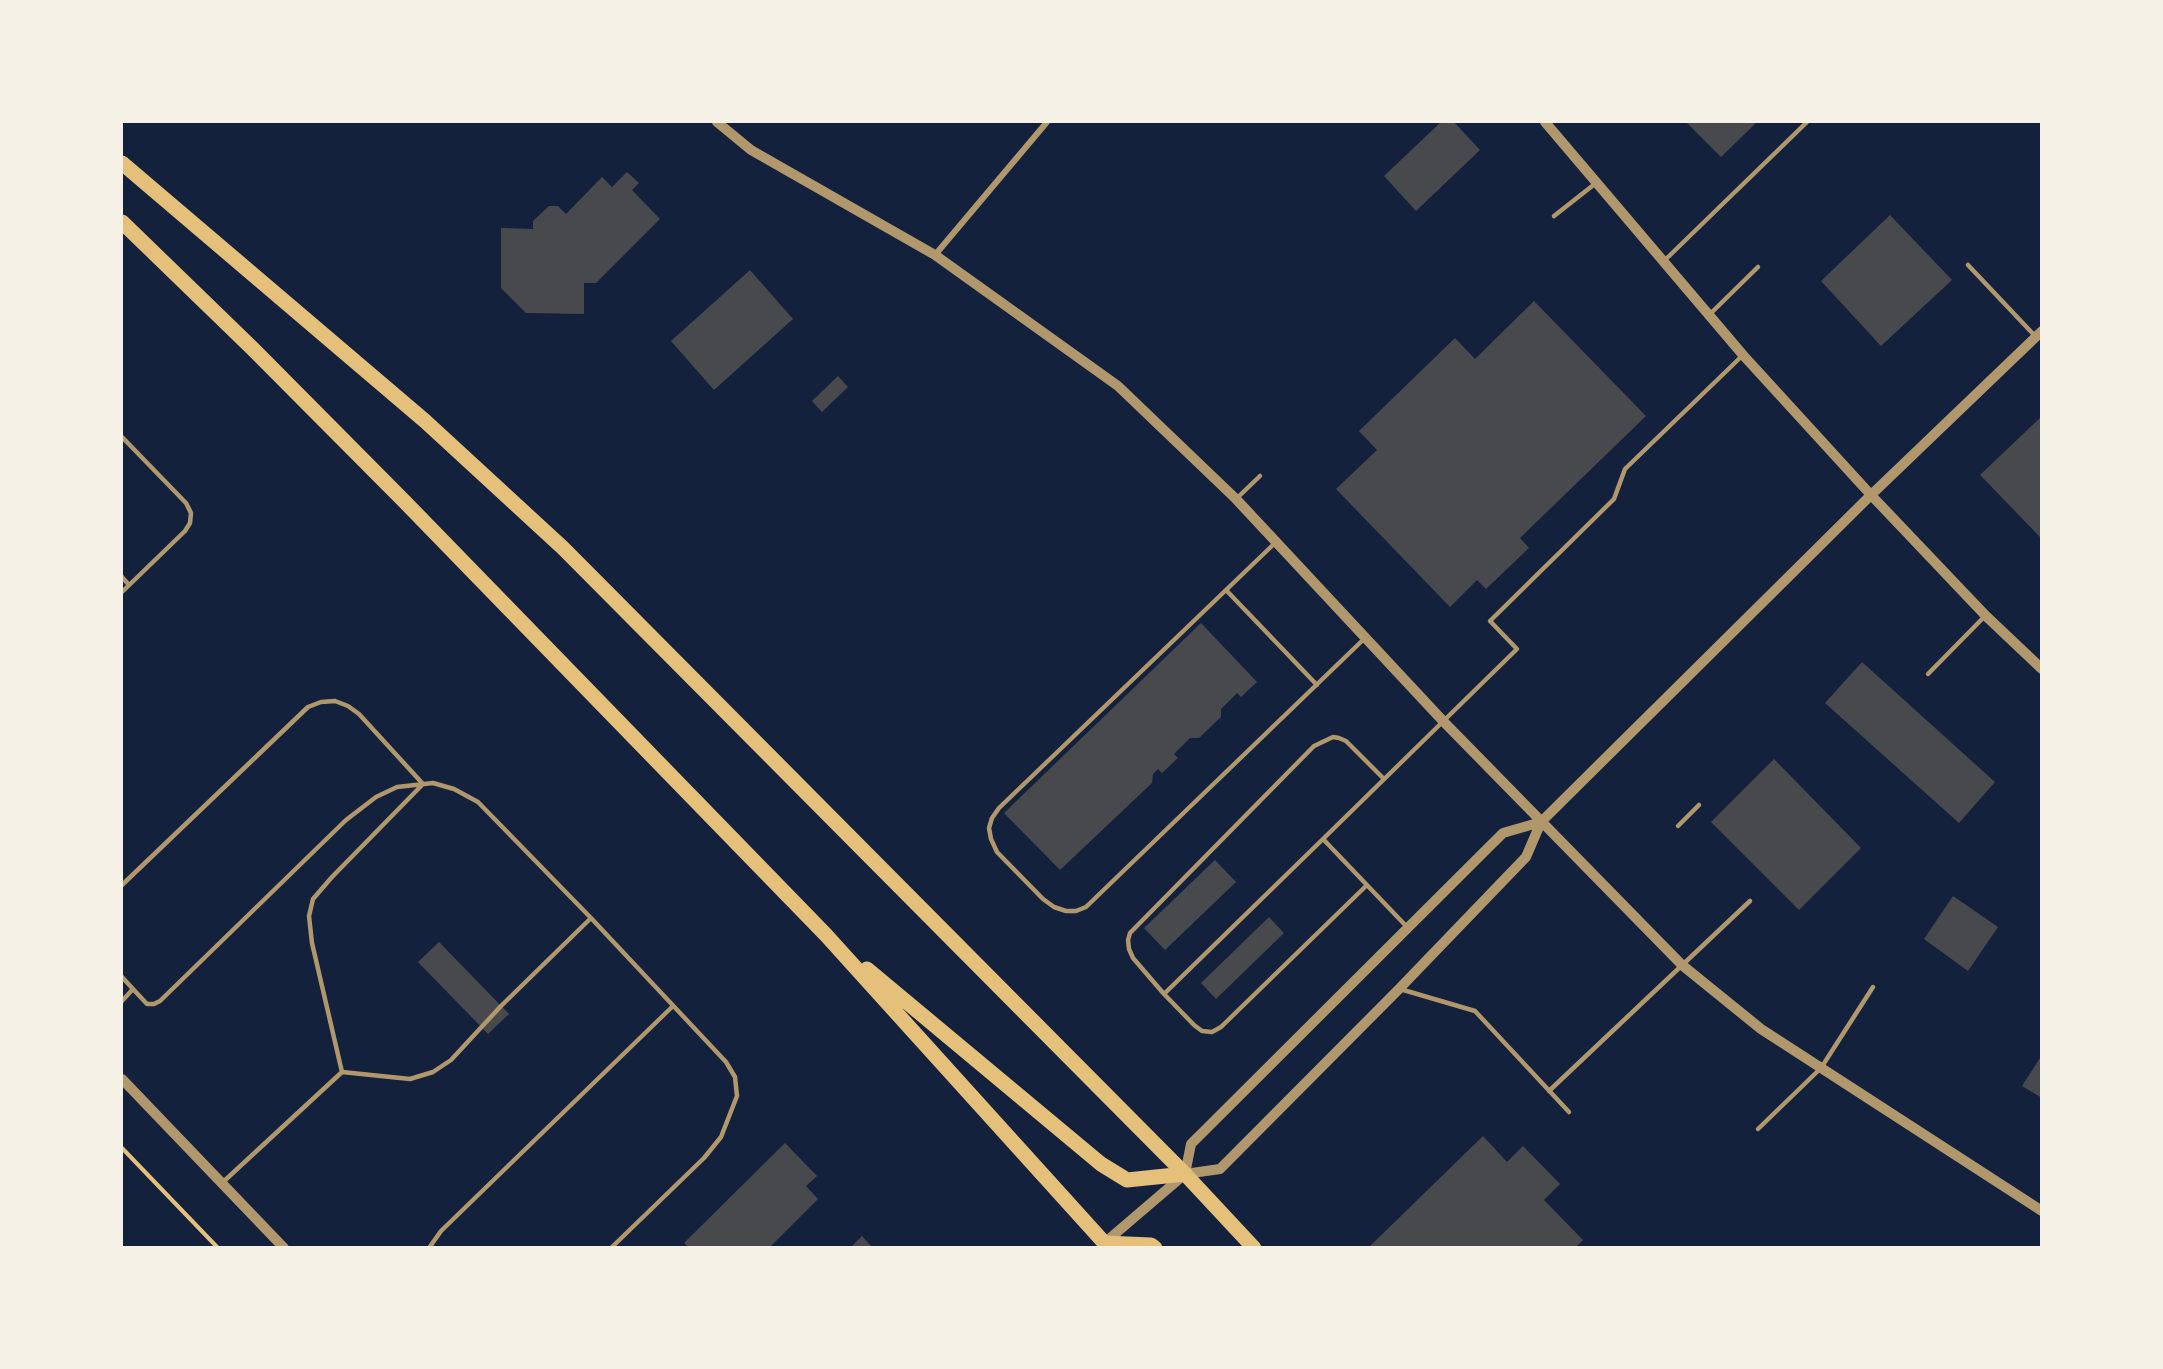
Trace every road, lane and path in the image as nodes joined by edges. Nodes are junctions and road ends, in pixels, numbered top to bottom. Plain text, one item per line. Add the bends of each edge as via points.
1 (717, 122) edge
2 (1047, 122) edge
3 (1545, 122) edge
4 (1807, 122) edge
5 (122, 163) edge
6 (1596, 183) junction
7 (1554, 216) dead end
8 (122, 222) edge
9 (934, 255) junction
10 (1663, 262) junction
11 (1968, 265) dead end
12 (1758, 267) dead end
13 (1708, 316) junction
14 (2038, 334) edge
15 (1743, 355) junction
16 (122, 436) edge
17 (1260, 476) dead end
18 (1871, 495) junction
19 (1236, 499) junction
20 (1276, 542) junction
21 (122, 577) edge
22 (129, 585) junction
23 (1226, 590) junction
24 (122, 592) edge
25 (1986, 616) junction
26 (1366, 638) junction
27 (2042, 669) edge
28 (1928, 674) dead end
29 (1317, 685) junction
30 (1443, 721) junction
31 (1384, 779) junction
32 (423, 784) junction
33 (1699, 805) dead end
34 (1541, 822) junction
35 (1678, 826) dead end
36 (1323, 839) junction
37 (122, 885) edge
38 (1367, 885) junction
39 (1750, 901) dead end
40 (591, 918) junction
41 (1408, 928) junction
42 (825, 935) junction
43 (1682, 965) junction
44 (122, 977) edge
45 (1873, 987) dead end
46 (133, 989) junction
47 (1399, 989) junction
48 (1164, 994) junction
49 (122, 1001) edge
50 (673, 1006) junction
51 (1821, 1068) junction
52 (342, 1072) junction
53 (122, 1079) edge
54 (1549, 1091) junction
55 (1569, 1112) dead end
56 (1758, 1129) dead end
57 (122, 1148) edge
58 (1185, 1174) junction
59 (222, 1183) junction
60 (2042, 1211) edge
61 (1104, 1246) edge
62 (218, 1248) edge
63 (284, 1248) edge
64 (429, 1248) edge
65 (611, 1248) edge
66 (1155, 1248) edge
67 (1254, 1248) edge

1 - 9 street via 751,150
2 - 9 street
3 - 6 street
4 - 10 lane
5 - 58 main road via 425,421 563,548
6 - 7 lane
6 - 10 street
8 - 42 main road via 404,501
9 - 19 street via 1118,386
10 - 13 street
11 - 14 lane
12 - 13 lane
13 - 15 street
14 - 18 street
15 - 18 street
15 - 30 lane via 1625,469 1614,499 1490,621 1517,650
16 - 22 lane via 191,513 185,531
17 - 19 lane
18 - 25 street
18 - 34 street
19 - 20 street
20 - 23 lane
20 - 26 street
21 - 22 lane
22 - 24 lane
23 - 29 lane
23 - 29 lane via 999,808 989,828 997,852 1054,907 1066,911 1086,907
25 - 27 street
25 - 28 lane
26 - 29 lane
26 - 30 street
30 - 31 lane
30 - 34 street
31 - 36 lane
31 - 48 lane via 1346,741 1333,737 1314,746 1130,933 1133,958
32 - 37 lane via 359,714 335,701 321,702 308,707
32 - 40 lane via 454,789 478,802
32 - 46 lane via 397,787 376,797 346,820 160,1001 147,1004
32 - 52 lane via 313,899 309,916 312,943
33 - 35 lane
34 - 41 street via 1503,833
34 - 43 street
34 - 47 street via 1526,856
36 - 38 lane
36 - 48 lane
38 - 41 lane
38 - 48 lane via 1212,1032 1194,1025
39 - 43 lane
40 - 50 lane
40 - 52 lane via 451,1060 433,1072 411,1079
41 - 58 street via 1191,1144
42 - 58 main road via 1101,1164 1127,1180
42 - 61 main road
43 - 51 street via 1761,1029
43 - 54 lane
44 - 46 lane
45 - 51 lane
46 - 49 lane
47 - 54 lane via 1475,1011
47 - 58 street via 1220,1169
50 - 64 lane via 441,1231
50 - 65 lane via 726,1062 735,1077 736,1096 721,1137 704,1158
51 - 56 lane
51 - 60 street
52 - 59 lane
53 - 59 street
54 - 55 lane
57 - 62 path
58 - 61 street
58 - 67 main road
59 - 63 street
61 - 66 main road

